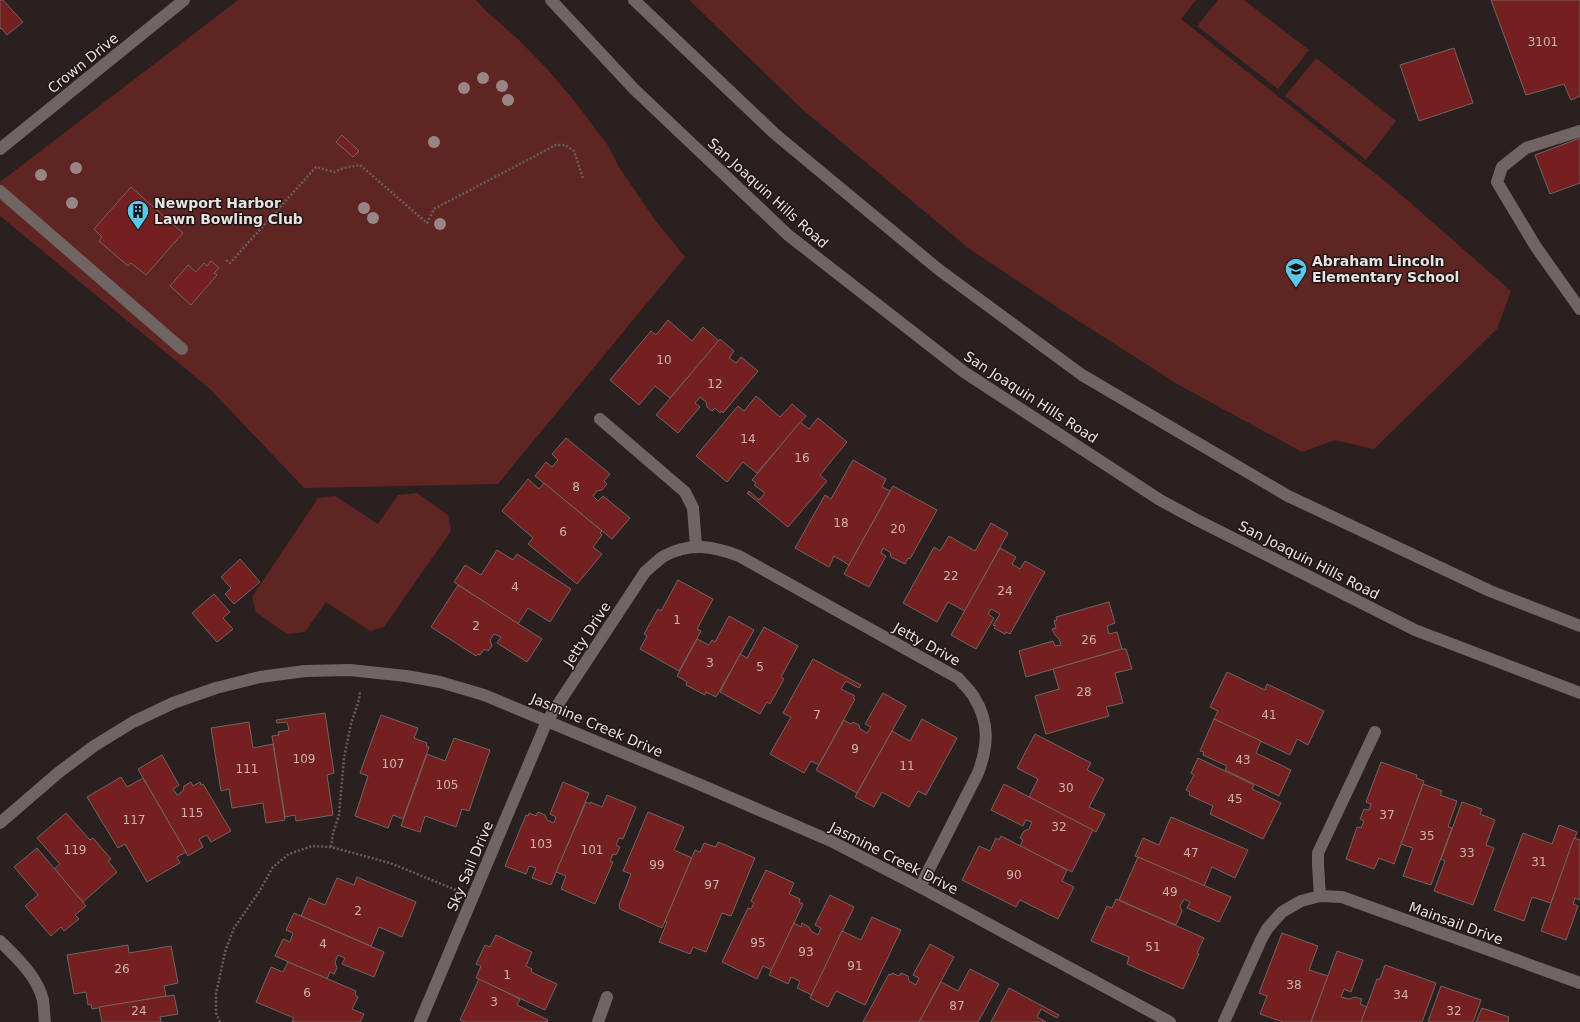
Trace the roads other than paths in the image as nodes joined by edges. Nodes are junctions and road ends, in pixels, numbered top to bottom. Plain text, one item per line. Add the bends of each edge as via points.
1 (184, 0) edge
2 (551, 0) edge
3 (634, 0) edge
4 (1580, 131) edge
5 (0, 149) edge
6 (0, 191) edge
7 (1580, 308) edge
8 (182, 349) dead end
9 (600, 419) dead end
10 (696, 546) junction
11 (1580, 626) edge
12 (1580, 693) edge
13 (547, 721) junction
14 (1375, 732) dead end
15 (0, 823) edge
16 (920, 887) junction
17 (1320, 896) junction
18 (0, 941) edge
19 (1580, 984) edge
20 (607, 997) dead end
21 (45, 1022) edge
22 (420, 1022) edge
23 (598, 1022) edge
24 (1170, 1022) edge
25 (1224, 1022) edge

1 - 5 street, Crown Drive
2 - 12 street, San Joaquin Hills Road via 634,89 788,235 964,372 1160,500 1197,520 1414,630
3 - 11 street via 775,134 938,269 1082,375 1288,496 1490,591
4 - 7 street via 1526,148 1502,167 1497,182 1536,247
6 - 8 street
9 - 10 street via 685,492 693,508
10 - 13 street, Jetty Drive via 663,557 645,572
10 - 16 street, Jetty Drive via 720,548 739,556 958,678 974,696 983,714 985,754 978,773
13 - 15 street, Jasmine Creek Drive via 484,695 440,682 391,673 305,671 260,677 216,688 173,703 132,722 58,773
13 - 16 street, Jasmine Creek Drive via 831,841
13 - 22 street, Sky Sail Drive
14 - 17 street via 1318,852
16 - 24 street, Jasmine Creek Drive
17 - 19 street, Mainsail Drive via 1342,897
17 - 25 street, Mainsail Drive via 1301,901 1282,912 1267,929
18 - 21 street via 33,978 43,1000
20 - 23 street

